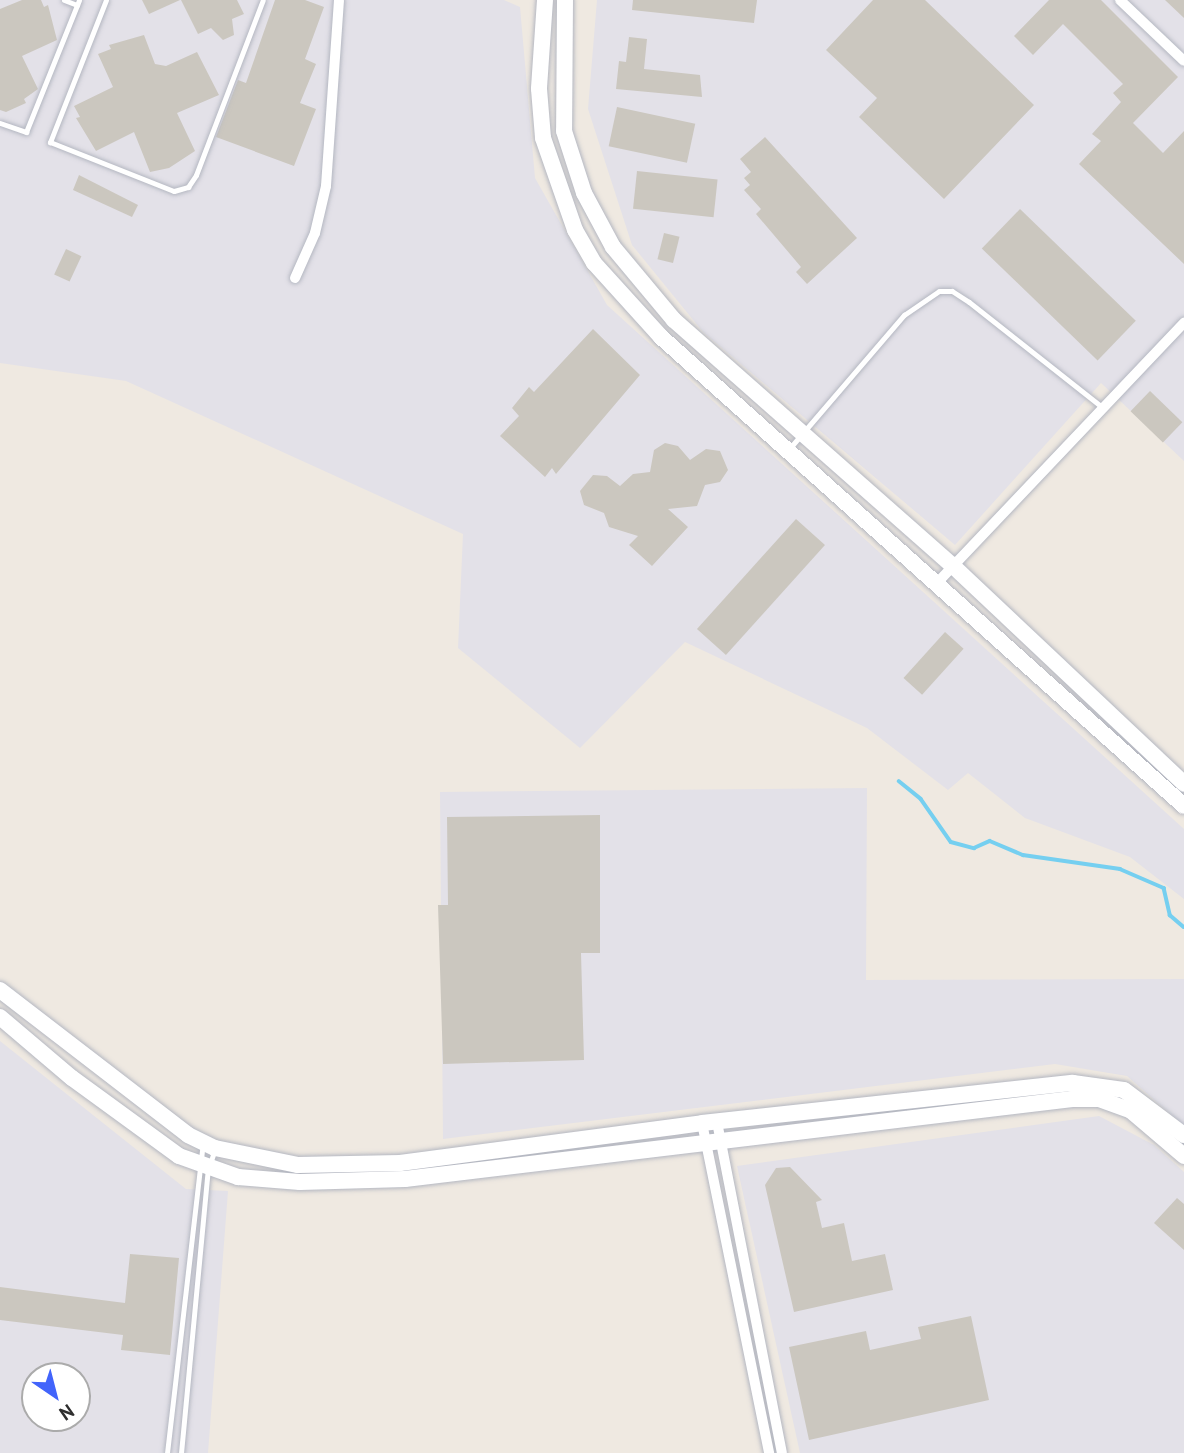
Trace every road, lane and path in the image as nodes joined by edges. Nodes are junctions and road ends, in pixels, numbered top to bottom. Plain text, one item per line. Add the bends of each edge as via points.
1 (64, 0) edge
2 (106, 0) edge
3 (263, 0) edge
4 (338, 0) edge
5 (545, 0) edge
6 (564, 0) edge
7 (1120, 0) edge
8 (78, 3) edge
9 (1184, 61) edge
10 (0, 122) edge
11 (295, 278) dead end
12 (1184, 323) edge
13 (1102, 407) junction
14 (803, 434) junction
15 (789, 449) junction
16 (952, 565) junction
17 (937, 583) junction
18 (1184, 784) edge
19 (1184, 806) edge
20 (0, 990) edge
21 (0, 1017) edge
22 (709, 1122) junction
23 (1184, 1135) edge
24 (713, 1141) junction
25 (209, 1145) junction
26 (1184, 1156) edge
27 (424, 1159) junction
28 (203, 1167) junction
29 (426, 1176) junction
30 (741, 1246) junction
31 (727, 1248) junction
32 (167, 1453) edge
33 (181, 1453) edge
34 (769, 1453) edge
35 (782, 1453) edge

1 - 8 lane
2 - 3 lane via 50,142 174,191 188,187 196,175
4 - 11 street via 326,186 315,233
5 - 15 street via 539,89 542,130 550,166 575,230 623,298
6 - 14 street via 564,131 574,169 603,231 674,320
7 - 9 street
8 - 10 lane via 26,132
12 - 13 street
13 - 14 lane via 969,302 952,291 939,291 904,315
13 - 16 street
14 - 15 lane
14 - 16 street
15 - 17 street
16 - 17 street
16 - 18 street
17 - 19 street
20 - 25 street via 87,1061
21 - 28 street via 72,1078
22 - 23 street via 1073,1083 1102,1084 1138,1097
22 - 24 street
22 - 27 street
24 - 26 street via 1072,1098 1099,1099 1130,1111
24 - 29 street
24 - 30 street
24 - 31 street
25 - 27 street via 298,1165
25 - 28 lane
25 - 28 lane
27 - 29 street
28 - 29 street via 238,1177 300,1181
28 - 32 lane
28 - 33 lane
30 - 31 street
30 - 35 street
31 - 34 street

